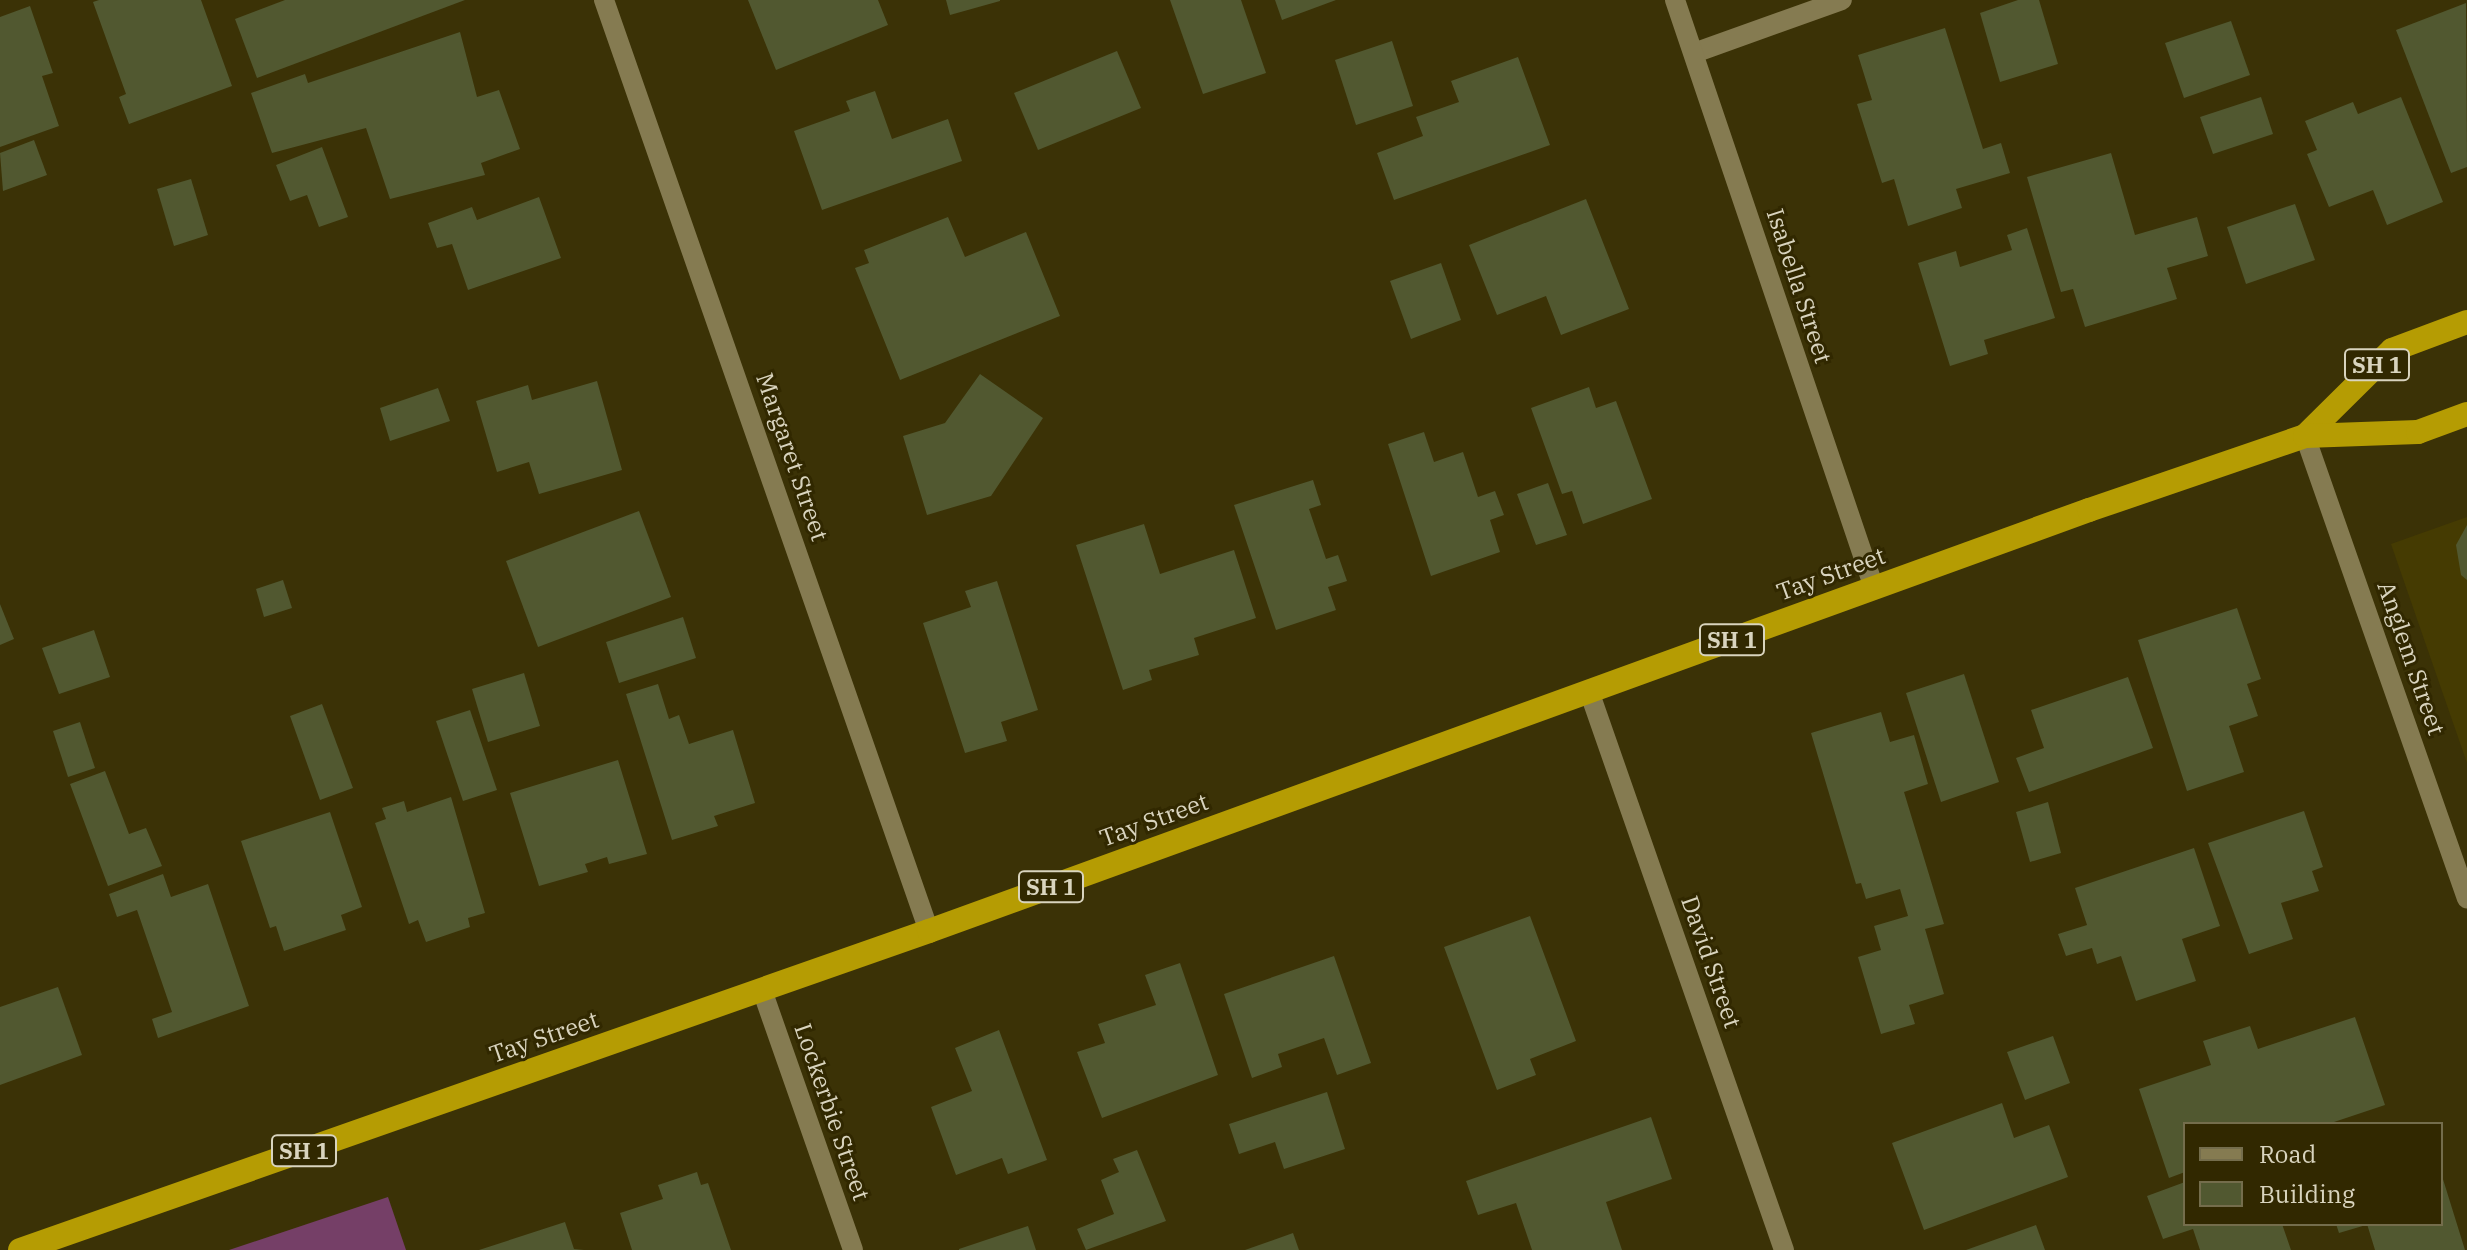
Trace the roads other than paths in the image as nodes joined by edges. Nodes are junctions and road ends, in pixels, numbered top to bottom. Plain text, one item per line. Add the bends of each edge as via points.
1 (604, 0) edge
2 (1675, 0) edge
3 (1842, 0) edge
4 (1694, 53) junction
5 (2467, 322) edge
6 (2467, 414) edge
7 (2305, 436) junction
8 (1874, 588) junction
9 (1589, 691) junction
10 (2467, 898) edge
11 (929, 931) junction
12 (762, 990) junction
13 (20, 1250) edge
14 (853, 1250) edge
15 (1784, 1250) edge

1 - 11 street, Margaret Street
2 - 4 street, Isabella Street
3 - 4 street
4 - 8 street, Isabella Street
5 - 7 highway, Tay Street / SH 1 via 2392,350
6 - 7 highway, Tay Street / SH 1 via 2418,432
7 - 8 highway, Tay Street / SH 1
7 - 10 street, Anglem Street
8 - 9 highway, Tay Street / SH 1
9 - 11 highway, Tay Street / SH 1
9 - 15 street, David Street
11 - 12 highway, Tay Street / SH 1
12 - 13 highway, Tay Street / SH 1
12 - 14 street, Lockerbie Street

